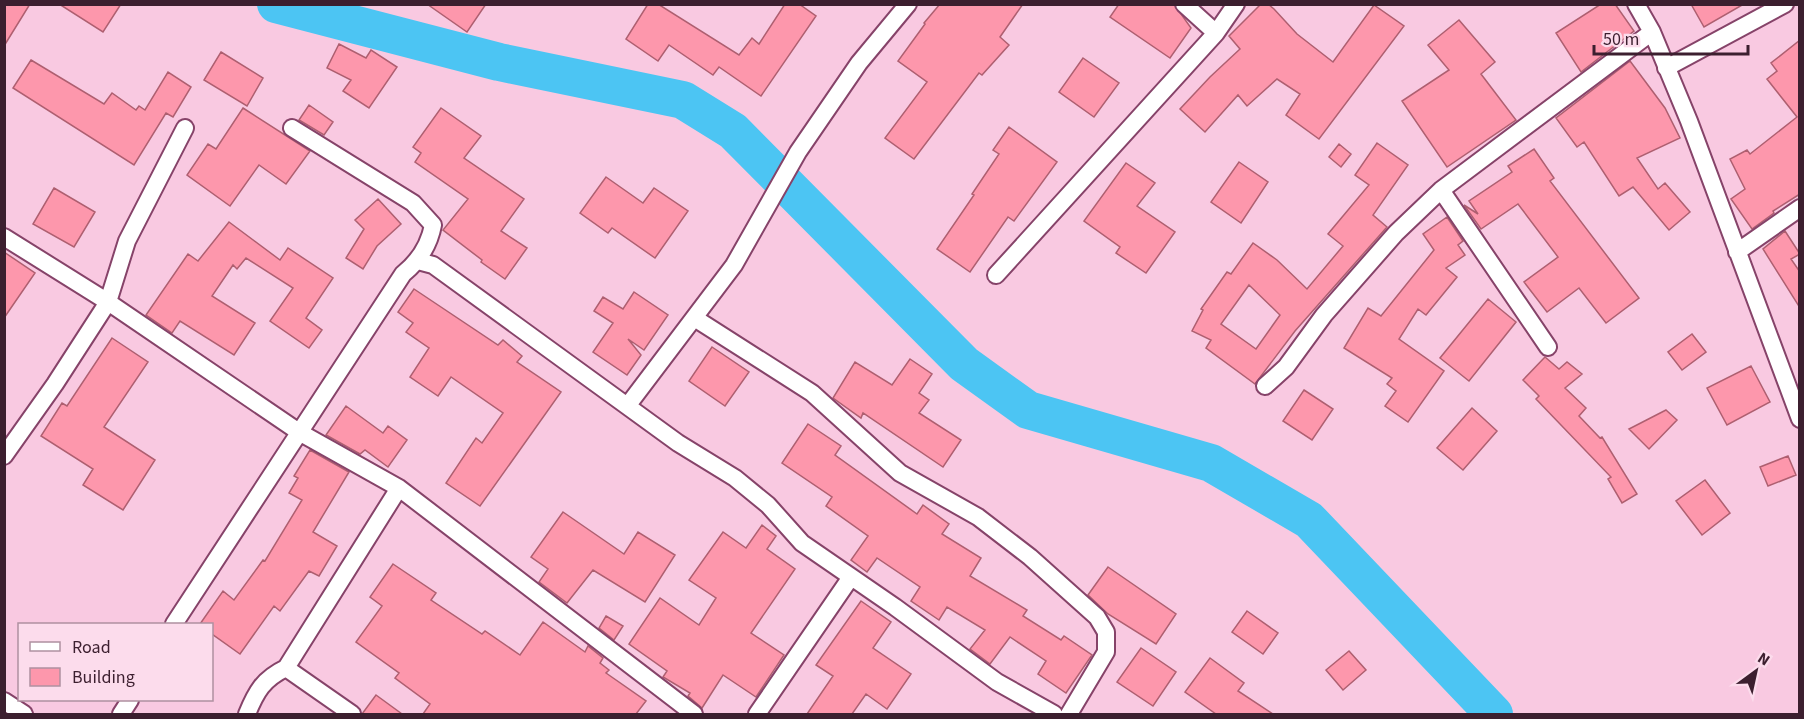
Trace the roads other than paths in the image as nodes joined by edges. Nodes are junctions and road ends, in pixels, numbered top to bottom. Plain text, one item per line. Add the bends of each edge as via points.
1 (908, 4) edge
2 (1184, 4) edge
3 (1236, 4) edge
4 (1636, 4) edge
5 (1785, 4) edge
6 (1652, 32) junction
7 (1216, 33) junction
8 (1666, 68) junction
9 (185, 128) dead end
10 (292, 128) dead end
11 (1442, 190) junction
12 (1800, 208) edge
13 (4, 237) edge
14 (1737, 252) junction
15 (418, 261) junction
16 (996, 274) dead end
17 (108, 302) junction
18 (696, 319) junction
19 (1548, 346) dead end
20 (1265, 386) dead end
21 (628, 405) junction
22 (1800, 418) edge
23 (299, 432) junction
24 (4, 456) edge
25 (399, 488) junction
26 (851, 577) junction
27 (175, 623) edge
28 (286, 668) junction
29 (4, 701) edge
30 (24, 714) edge
31 (247, 714) edge
32 (352, 714) edge
33 (694, 714) edge
34 (757, 714) edge
35 (1054, 714) edge
36 (1069, 714) edge

1 - 18 street via 859,63 798,152 734,265
2 - 7 street
3 - 7 street
4 - 6 street
5 - 8 street
6 - 8 street
6 - 11 street
7 - 16 street
8 - 14 street
9 - 17 street via 127,241
10 - 15 street via 413,203 433,225
11 - 19 street
11 - 20 street via 1396,233 1324,315 1286,367
12 - 14 street
13 - 17 street
14 - 22 street
15 - 21 street via 433,265
15 - 23 street via 403,274
17 - 23 street
17 - 24 street
18 - 21 street
18 - 36 street via 812,393 900,473 978,517 1097,616 1106,632 1106,652
21 - 26 street via 678,443 735,478 768,505 802,543
23 - 25 street
23 - 27 street
25 - 28 street
25 - 33 street
26 - 34 street
26 - 35 street via 997,682
28 - 31 street via 271,675 258,689
28 - 32 street
29 - 30 street

